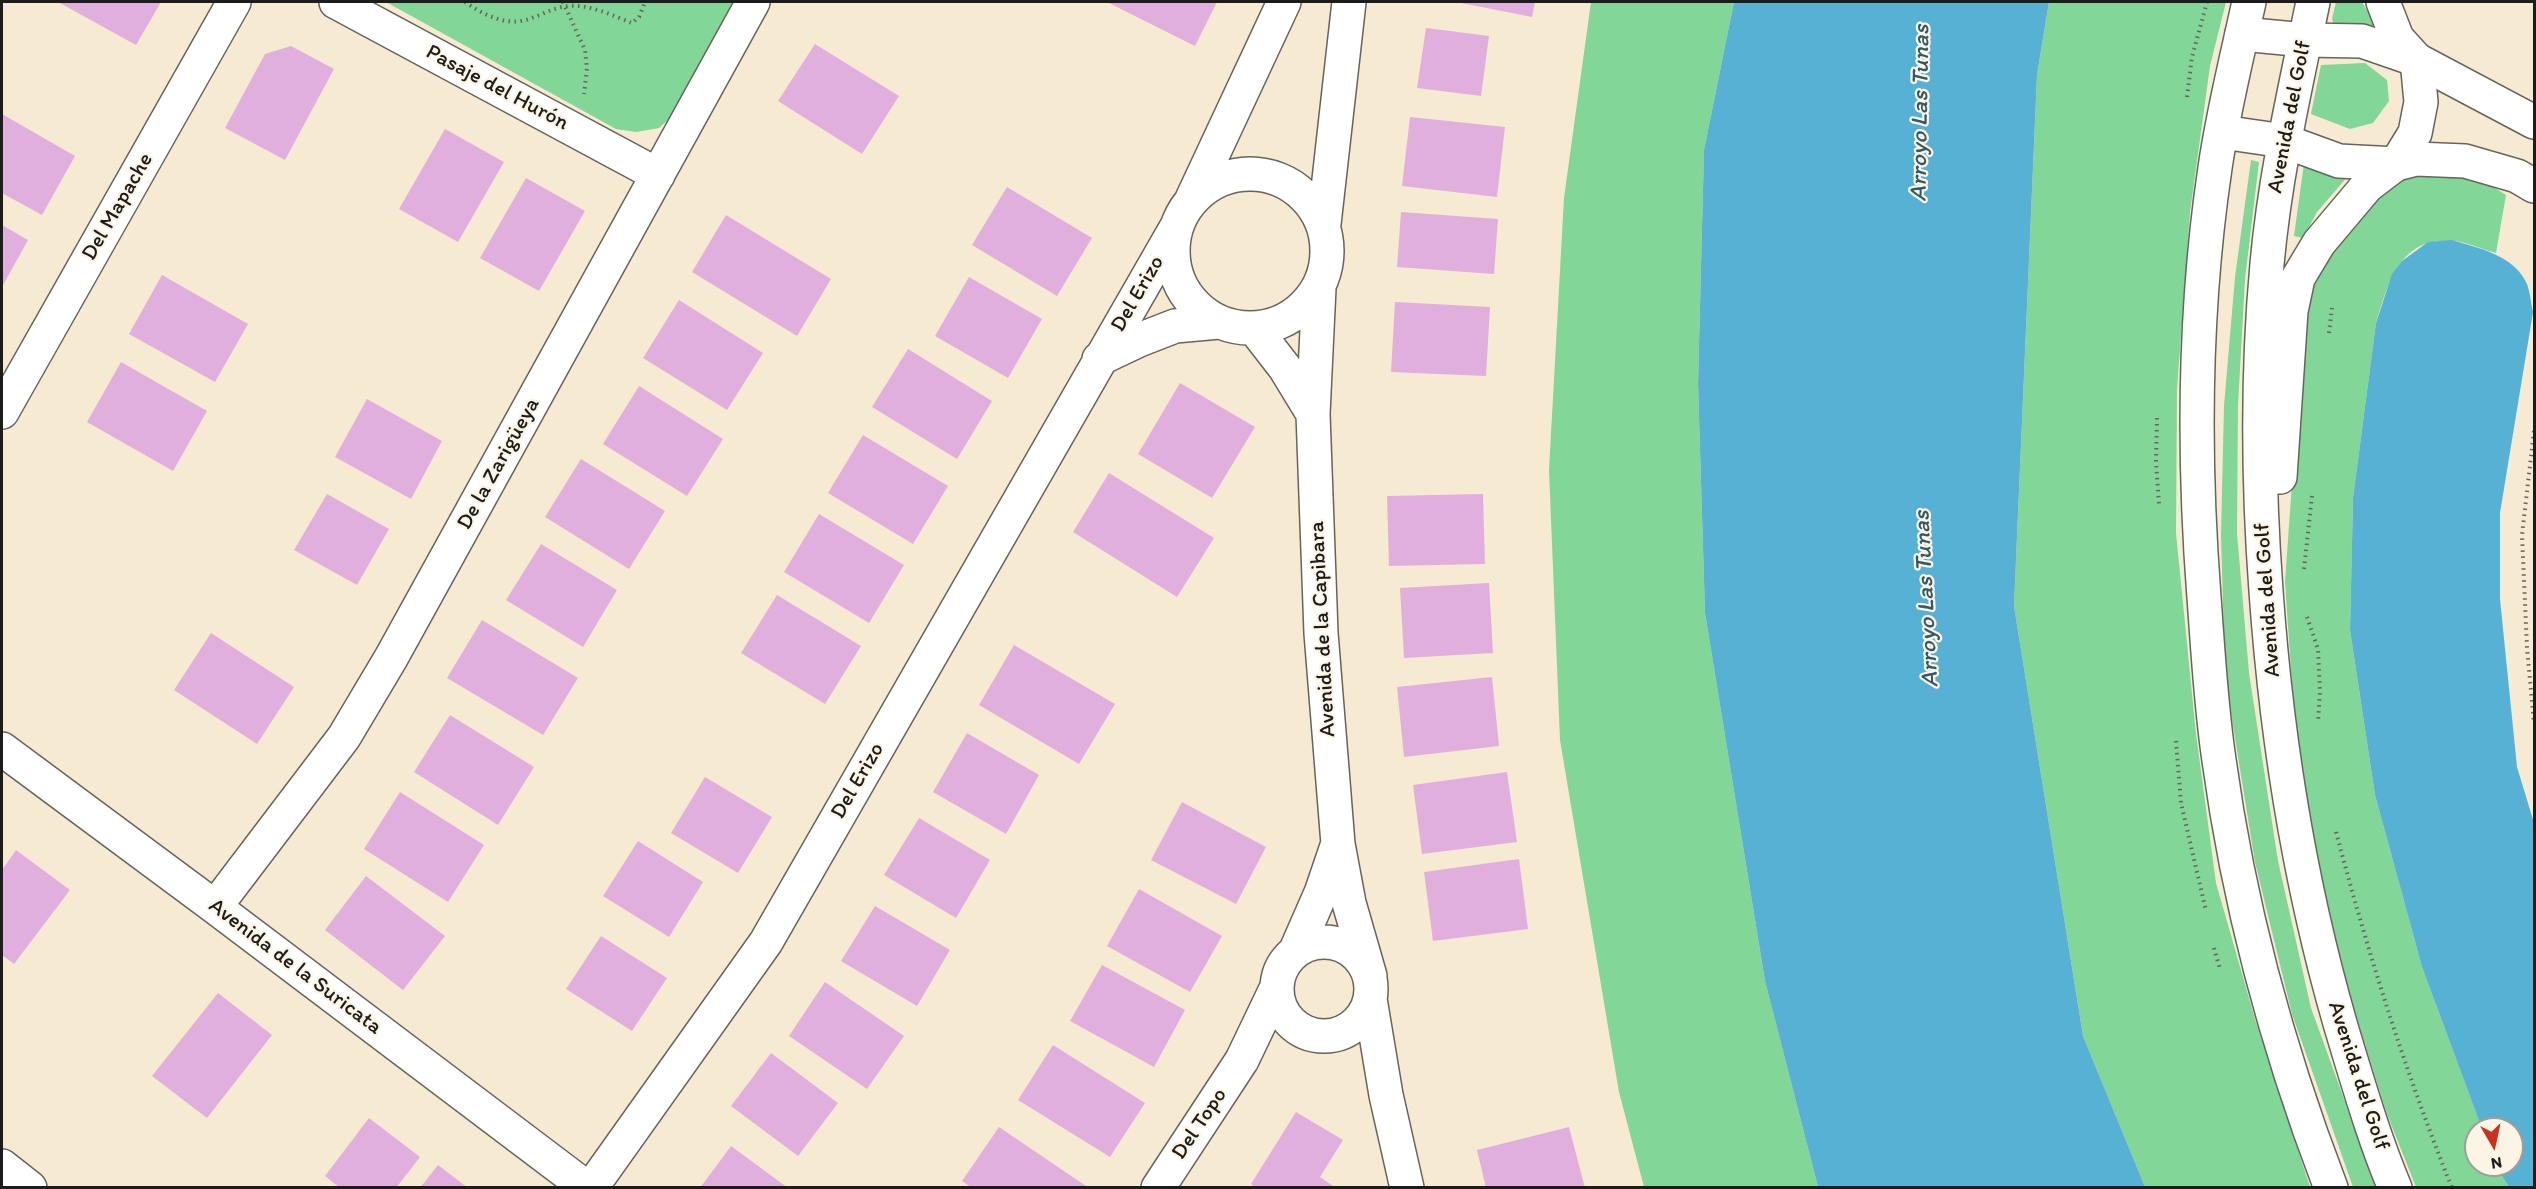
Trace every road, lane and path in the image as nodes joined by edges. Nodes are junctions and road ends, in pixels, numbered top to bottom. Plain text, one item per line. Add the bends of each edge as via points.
1 (234, 2) edge
2 (336, 2) edge
3 (465, 2) edge
4 (645, 2) edge
5 (753, 2) edge
6 (1284, 2) edge
7 (1349, 2) edge
8 (2249, 2) edge
9 (2313, 2) edge
10 (2383, 2) edge
11 (564, 4) edge
12 (2242, 34) junction
13 (2305, 39) junction
14 (2417, 60) junction
15 (2535, 122) edge
16 (571, 128) junction
17 (2222, 132) junction
18 (2284, 141) junction
19 (2396, 165) junction
20 (658, 176) junction
21 (2535, 186) edge
22 (1192, 200) junction
23 (1324, 224) junction
24 (1176, 228) junction
25 (1319, 288) junction
26 (2333, 302) dead end
27 (1219, 322) junction
28 (1254, 328) junction
29 (2329, 337) dead end
30 (1099, 359) junction
31 (2, 412) edge
32 (1313, 414) junction
33 (2535, 431) edge
34 (2313, 488) dead end
35 (2303, 580) dead end
36 (2305, 608) dead end
37 (2270, 643) junction
38 (2535, 723) edge
39 (2318, 726) dead end
40 (2, 749) edge
41 (2335, 830) dead end
42 (1338, 844) junction
43 (215, 907) junction
44 (1296, 950) junction
45 (1370, 988) junction
46 (1276, 989) junction
47 (1341, 1033) junction
48 (1307, 1034) junction
49 (1242, 1060) junction
50 (1386, 1095) junction
51 (2, 1166) edge
52 (30, 1188) edge
53 (587, 1188) edge
54 (591, 1188) edge
55 (1158, 1188) edge
56 (1407, 1188) edge
57 (2331, 1188) edge
58 (2395, 1188) edge
59 (2452, 1188) edge

1 - 31 street, Del Mapache
2 - 16 street, Pasaje del Hurón
3 - 11 path via 506,22 521,21
4 - 11 path via 639,17 632,22
5 - 20 street, De la Zarigüeya
6 - 22 street, Avenida de la Capibara
7 - 23 street, Avenida de la Capibara
8 - 12 street
9 - 13 street, Avenida del Golf
10 - 14 street via 2397,38
11 - 16 path via 585,50 587,69 584,93
12 - 13 street
12 - 17 street
13 - 14 street via 2362,41
13 - 18 street, Avenida del Golf
14 - 15 street
14 - 19 street via 2421,102 2415,132
16 - 20 street, Pasaje del Hurón
17 - 18 street
17 - 57 street via 2204,261 2197,465 2201,565 2218,749 2245,906 2275,1025 2304,1119
18 - 19 street via 2339,161
18 - 37 street, Avenida del Golf via 2267,266 2261,368 2259,464
19 - 21 street via 2416,159 2465,161 2517,176
19 - 37 street via 2367,186 2319,243 2298,278 2291,311
20 - 43 street, De la Zarigüeya via 344,737
22 - 23 street, Avenida de la Capibara via 1212,183 1238,174 1265,174 1290,184 1311,201
22 - 24 street, Avenida de la Capibara
23 - 25 street, Avenida de la Capibara via 1328,245
24 - 27 street, Avenida de la Capibara via 1172,250 1185,293 1200,310
24 - 30 street, Del Erizo
25 - 28 street, Avenida de la Capibara via 1287,318
25 - 32 street, Avenida de la Capibara
26 - 29 path
27 - 28 street, Avenida de la Capibara
27 - 30 street, Del Erizo via 1175,326
28 - 32 street, Avenida de la Capibara
30 - 54 street, Del Erizo via 766,942
32 - 42 street, Avenida de la Capibara via 1321,633
33 - 38 path via 2522,535
34 - 35 path
36 - 39 path via 2318,649
37 - 58 street, Avenida del Golf via 2281,751 2306,893 2335,1007
40 - 43 street, Avenida de la Suricata
41 - 59 path via 2371,962 2421,1112
42 - 44 street, Avenida de la Capibara
42 - 45 street, Avenida de la Capibara
43 - 53 street, Avenida de la Suricata
44 - 45 street, Avenida de la Capibara via 1310,943 1340,944 1364,962
44 - 46 street, Avenida de la Capibara via 1285,960
45 - 47 street via 1365,1013
45 - 50 street, Avenida de la Capibara
46 - 48 street via 1284,1016
46 - 49 street, Del Topo
47 - 48 street
47 - 50 street, Avenida de la Capibara via 1362,1055
48 - 49 street, Del Topo via 1274,1043
49 - 55 street, Del Topo
50 - 56 street, Avenida de la Capibara
51 - 52 street

